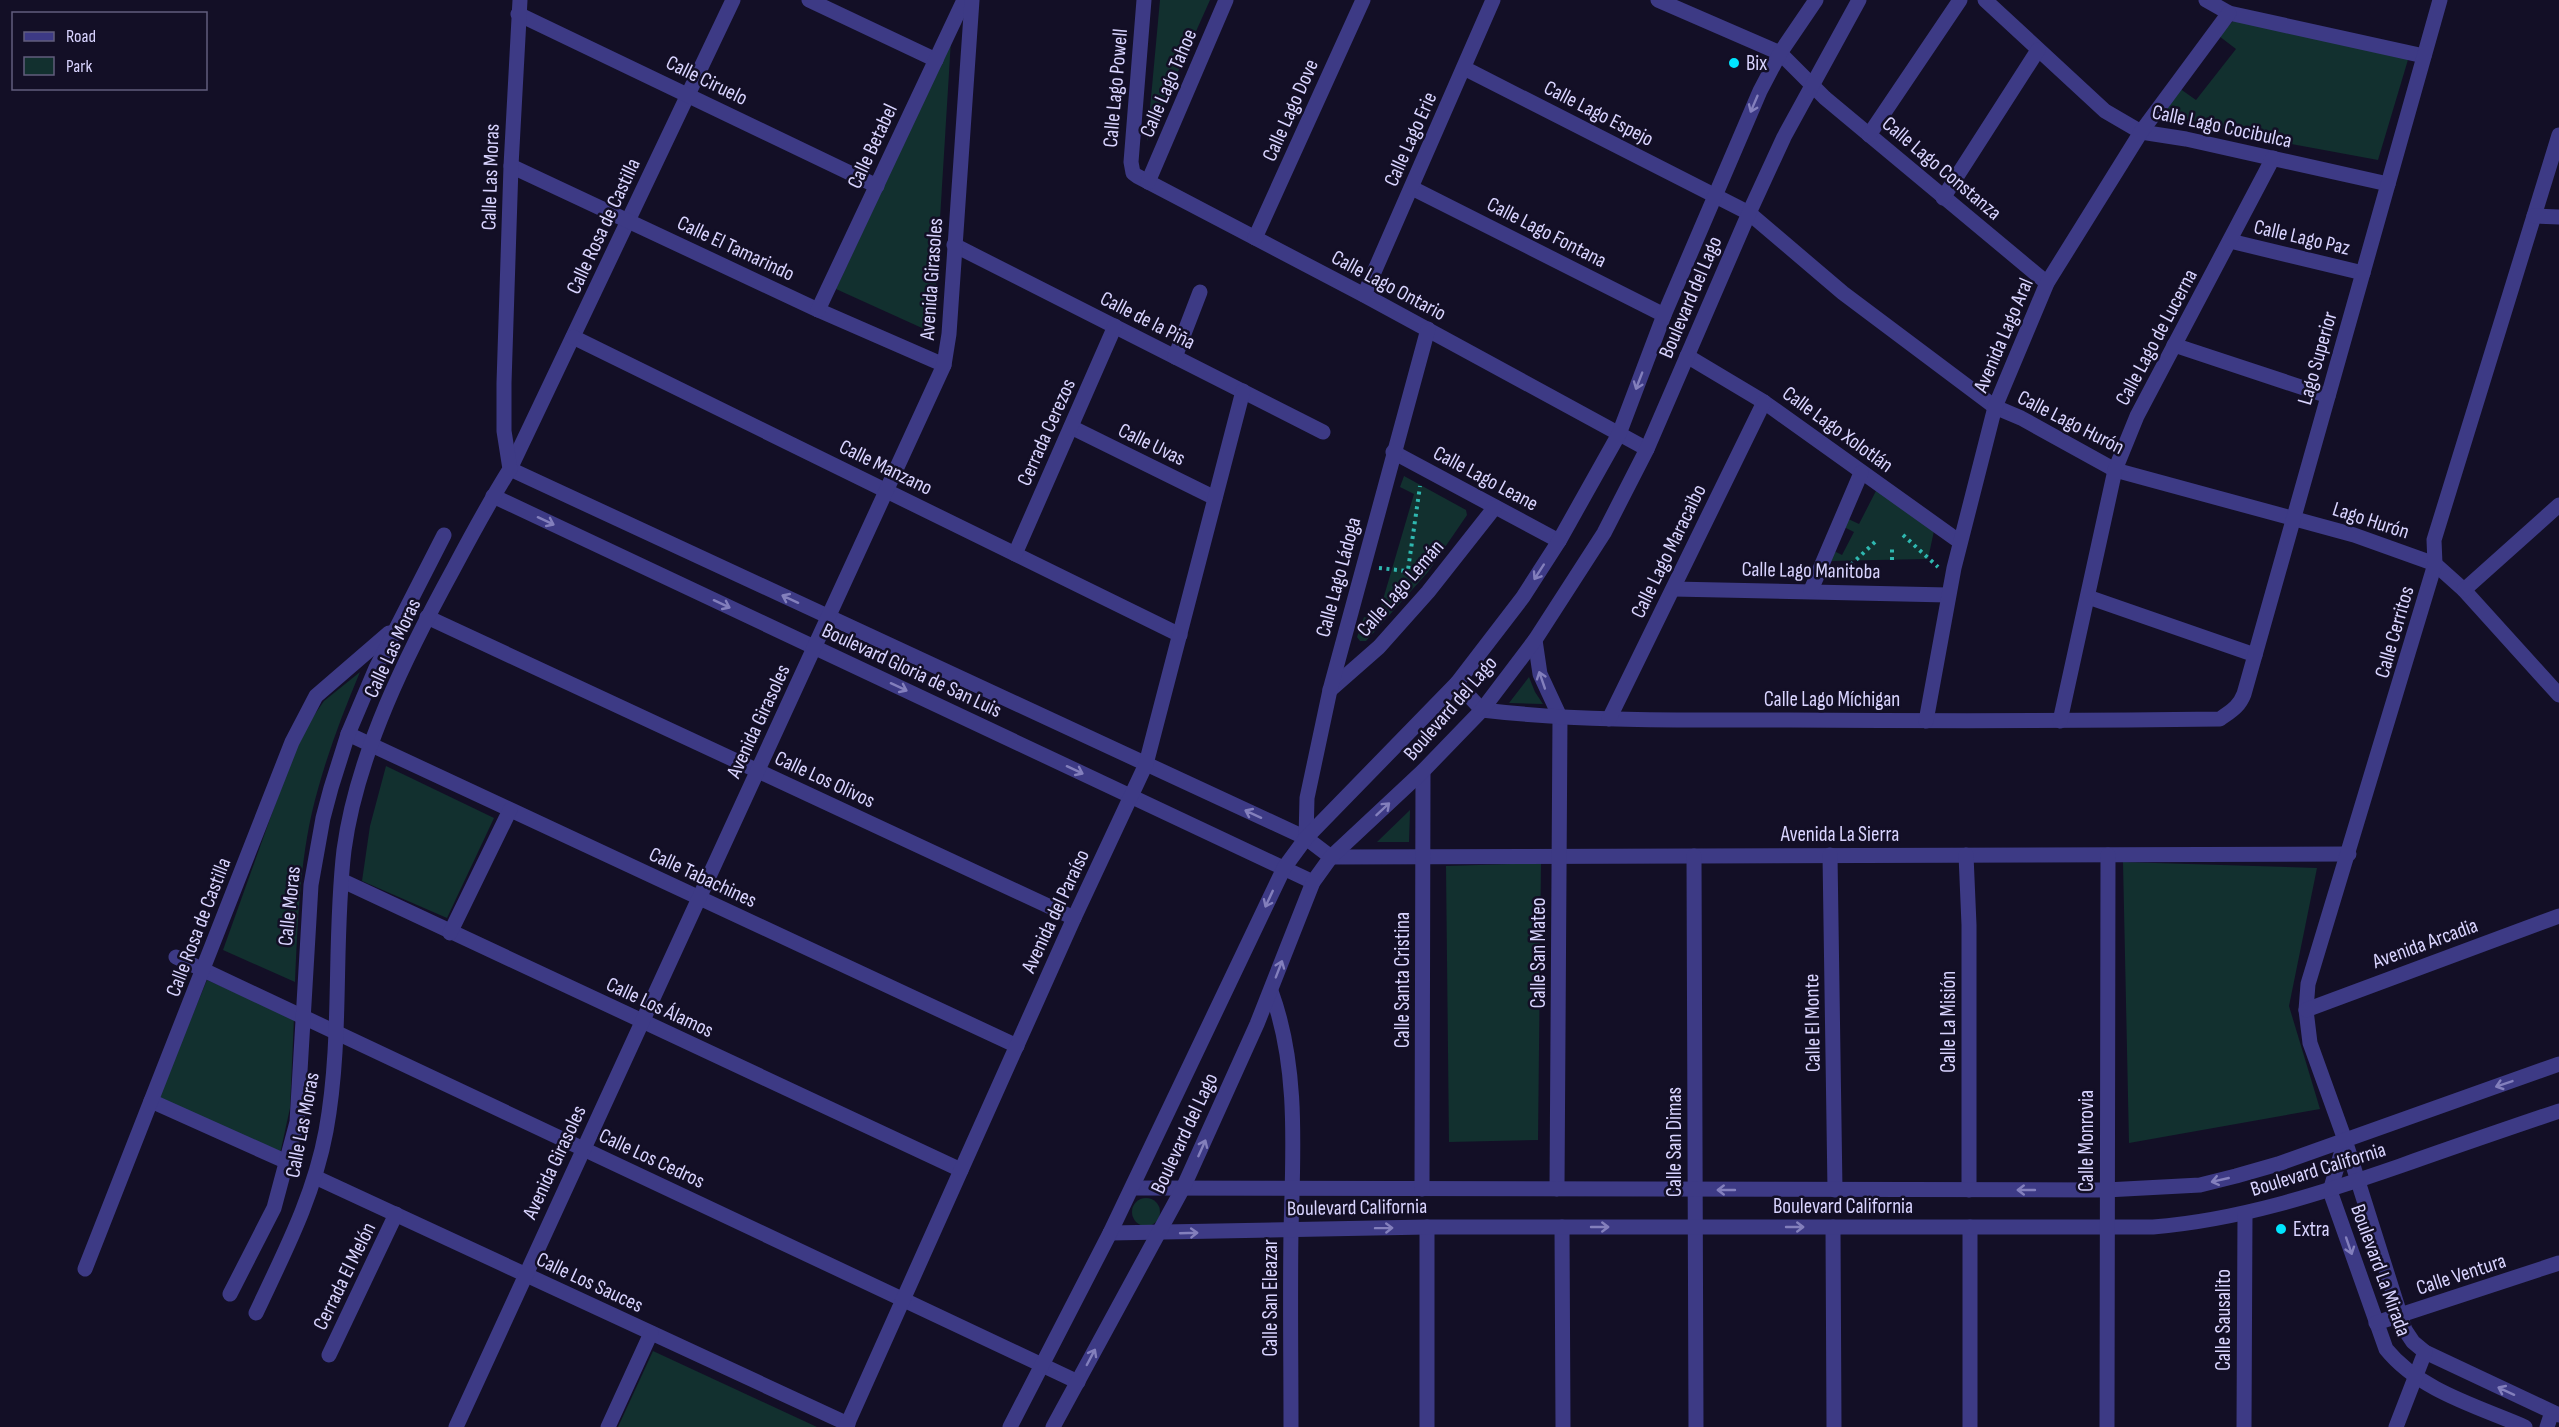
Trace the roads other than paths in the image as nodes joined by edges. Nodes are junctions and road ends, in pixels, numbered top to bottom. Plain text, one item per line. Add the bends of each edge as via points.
1 (733, 0) edge
2 (809, 0) edge
3 (964, 0) edge
4 (972, 0) edge
5 (1144, 0) edge
6 (1226, 0) edge
7 (1363, 0) edge
8 (1493, 0) edge
9 (1661, 0) edge
10 (1816, 0) edge
11 (1859, 0) edge
12 (1960, 0) edge
13 (1985, 0) edge
14 (2206, 0) edge
15 (2440, 0) edge
16 (519, 7) edge
17 (2229, 13) junction
18 (2038, 50) junction
19 (1780, 53) junction
20 (2424, 56) junction
21 (936, 60) junction
22 (1464, 68) junction
23 (1811, 84) junction
24 (688, 94) junction
25 (2141, 132) junction
26 (1869, 135) junction
27 (2559, 135) edge
28 (2274, 158) junction
29 (511, 166) junction
30 (1143, 179) junction
31 (2388, 184) junction
32 (877, 186) junction
33 (1412, 188) junction
34 (1715, 195) junction
35 (1943, 198) junction
36 (1749, 213) junction
37 (2534, 216) junction
38 (2559, 217) edge
39 (628, 221) junction
40 (1255, 238) junction
41 (2230, 241) junction
42 (954, 245) junction
43 (2363, 273) junction
44 (2048, 283) junction
45 (1200, 292) dead end
46 (1364, 295) junction
47 (818, 310) junction
48 (1664, 315) junction
49 (1115, 326) junction
50 (1428, 329) junction
51 (573, 337) junction
52 (2174, 345) junction
53 (1687, 356) junction
54 (1174, 357) junction
55 (944, 365) junction
56 (1243, 391) junction
57 (2328, 396) junction
58 (1764, 402) junction
59 (1995, 407) junction
60 (1071, 428) junction
61 (1323, 432) dead end
62 (1619, 434) junction
63 (1647, 449) junction
64 (1393, 452) junction
65 (510, 469) junction
66 (2115, 470) junction
67 (1861, 473) junction
68 (886, 491) junction
69 (493, 496) junction
70 (1215, 498) junction
71 (2559, 505) edge
72 (1495, 507) junction
73 (2292, 517) junction
74 (444, 535) dead end
75 (1558, 541) junction
76 (1960, 542) junction
77 (1015, 554) junction
78 (2435, 564) junction
79 (1673, 589) junction
80 (2464, 590) junction
81 (1818, 591) junction
82 (1948, 595) junction
83 (2088, 597) junction
84 (427, 617) junction
85 (829, 617) junction
86 (394, 630) junction
87 (1180, 634) junction
88 (1534, 640) junction
89 (814, 647) junction
90 (2255, 655) junction
91 (1456, 683) junction
92 (1330, 690) junction
93 (2559, 695) edge
94 (1482, 710) junction
95 (1560, 717) junction
96 (1609, 719) junction
97 (2220, 719) joint
98 (1926, 721) junction
99 (2060, 721) junction
100 (348, 734) junction
101 (372, 746) junction
102 (1146, 764) junction
103 (758, 771) junction
104 (1423, 771) junction
105 (1131, 797) junction
106 (510, 810) junction
107 (1306, 838) junction
108 (2349, 854) junction
109 (1830, 855) junction
110 (1966, 855) junction
111 (2108, 855) junction
112 (1424, 856) junction
113 (1559, 856) junction
114 (1694, 856) junction
115 (1331, 857) junction
116 (1284, 868) junction
117 (343, 880) junction
118 (1313, 882) junction
119 (699, 898) junction
120 (2559, 916) edge
121 (1074, 918) junction
122 (450, 933) junction
123 (176, 957) dead end
124 (204, 970) junction
125 (1271, 991) junction
126 (2306, 1010) junction
127 (308, 1019) junction
128 (642, 1021) junction
129 (332, 1031) junction
130 (1017, 1046) junction
131 (2559, 1064) edge
132 (151, 1101) junction
133 (2559, 1110) edge
134 (2344, 1140) junction
135 (584, 1149) junction
136 (287, 1162) junction
137 (961, 1170) junction
138 (315, 1177) junction
139 (2358, 1181) junction
140 (1132, 1188) junction
141 (1183, 1188) junction
142 (1293, 1188) junction
143 (1422, 1189) junction
144 (1557, 1189) junction
145 (1696, 1190) junction
146 (1835, 1190) junction
147 (1970, 1190) junction
148 (2106, 1190) junction
149 (2330, 1191) junction
150 (396, 1214) junction
151 (2245, 1214) junction
152 (1427, 1227) junction
153 (1562, 1227) junction
154 (1696, 1227) junction
155 (1833, 1227) junction
156 (1970, 1227) junction
157 (2107, 1227) junction
158 (1292, 1229) junction
159 (1110, 1233) junction
160 (1158, 1234) junction
161 (2559, 1263) edge
162 (85, 1269) dead end
163 (526, 1275) junction
164 (230, 1294) dead end
165 (902, 1299) junction
166 (256, 1312) dead end
167 (2399, 1316) junction
168 (2376, 1323) junction
169 (651, 1333) junction
170 (2425, 1352) junction
171 (329, 1356) dead end
172 (1043, 1365) junction
173 (2416, 1378) junction
174 (1078, 1382) junction
175 (2556, 1413) edge
176 (847, 1426) edge
177 (456, 1427) edge
178 (608, 1427) edge
179 (1010, 1427) edge
180 (1053, 1427) edge
181 (1291, 1427) edge
182 (1427, 1427) edge
183 (1563, 1427) edge
184 (1696, 1427) edge
185 (1834, 1427) edge
186 (1970, 1427) edge
187 (2107, 1427) edge
188 (2244, 1427) edge
189 (2396, 1427) edge
190 (2525, 1427) edge
191 (2547, 1427) edge

1 - 24 street, Calle Rosa de Castilla
2 - 21 street
3 - 21 street, Calle Betabel
4 - 42 street, Avenida Girasoles
5 - 30 street, Calle Lago Powell via 1131,162 1133,173
6 - 30 street, Calle Lago Tahoe
7 - 40 street, Calle Lago Dove
8 - 22 street, Calle Lago Erie
9 - 19 street
10 - 19 street, Boulevard del Lago
11 - 23 street, Boulevard del Lago
12 - 26 street
13 - 18 street, Calle Lago Cocibulca
14 - 17 street
15 - 20 street, Lago Superior
16 - 24 street, Calle Ciruelo
16 - 29 street, Calle Las Moras
17 - 20 street
17 - 25 street, Avenida Lago Aral
18 - 25 street, Calle Lago Cocibulca via 2105,111
18 - 35 street
19 - 23 street, Calle Lago Constanza
19 -> 34 street, Boulevard del Lago
20 - 31 street, Lago Superior
21 - 32 street, Calle Betabel
22 - 33 street, Calle Lago Erie
22 - 34 street, Calle Lago Espejo
23 - 26 street, Calle Lago Constanza
23 - 36 street, Boulevard del Lago
24 - 32 street, Calle Ciruelo
24 - 39 street, Calle Rosa de Castilla
25 - 28 street, Calle Lago Cocibulca
25 - 44 street, Avenida Lago Aral
26 - 35 street, Calle Lago Constanza
27 - 37 street, Calle Cerritos
28 - 31 street, Calle Lago Cocibulca
28 - 41 street, Calle Lago de Lucerna
29 - 39 street, Calle El Tamarindo
29 - 65 street, Calle Las Moras via 504,383 504,431
30 - 40 street, Calle Lago Ontario
31 - 43 street, Lago Superior
32 - 47 street, Calle Betabel
33 - 46 street, Calle Lago Erie
33 - 48 street, Calle Lago Fontana
34 - 36 street, Calle Lago Espejo
34 - 48 street, Boulevard del Lago
35 - 44 street, Calle Lago Constanza
36 - 53 street, Boulevard del Lago
36 - 59 street, Calle Lago Hurón via 1852,300
37 - 38 street
37 - 78 street, Calle Cerritos via 2434,540
39 - 47 street, Calle El Tamarindo
39 - 51 street, Calle Rosa de Castilla
40 - 46 street, Calle Lago Ontario
41 - 43 street, Calle Lago Paz
41 - 52 street, Calle Lago de Lucerna
42 - 49 street, Calle de la Piña
42 - 55 street, Avenida Girasoles
43 - 57 street, Lago Superior
44 - 59 street, Avenida Lago Aral
45 - 54 street
46 - 50 street, Calle Lago Ontario
47 - 55 street, Calle El Tamarindo
48 -> 62 street, Boulevard del Lago
49 - 54 street, Calle de la Piña
49 - 60 street, Cerrada Cerezos
50 - 62 street, Calle Lago Ontario
50 - 64 street, Calle Lago Ládoga
51 - 65 street, Calle Rosa de Castilla
51 - 68 street, Calle Manzano
52 - 57 street
52 - 66 street, Calle Lago de Lucerna via 2137,416
53 - 58 street, Calle Lago Xolotlán
53 - 63 street, Boulevard del Lago
54 - 56 street, Calle de la Piña
55 - 68 street, Avenida Girasoles
56 - 61 street, Calle de la Piña
56 - 70 street, Avenida del Paraíso
57 - 73 street, Lago Superior
58 - 67 street, Calle Lago Xolotlán
58 - 79 street, Calle Lago Maracaibo
59 - 66 street, Calle Lago Hurón
59 - 76 street, Avenida Lago Aral
60 - 70 street, Calle Uvas
60 - 77 street, Cerrada Cerezos
62 - 63 street, Calle Lago Ontario
62 - 75 street, Boulevard del Lago
63 - 88 street, Boulevard del Lago via 1604,533
64 - 72 street, Calle Lago Leane
64 - 92 street, Calle Lago Ládoga
65 - 69 street, Calle Las Moras
85 -> 65 street, Boulevard Gloria de San Luis
66 - 73 street, Calle Lago Hurón
66 - 83 street, Calle Lago de Lucerna
67 - 76 street, Calle Lago Xolotlán
67 - 81 street
68 - 77 street, Calle Manzano
68 - 85 street, Avenida Girasoles
69 - 84 street, Calle Las Moras
69 -> 89 street, Boulevard Gloria de San Luis
70 - 87 street, Avenida del Paraíso
71 - 80 street
72 - 75 street, Calle Lago Leane
72 - 92 street, Calle Lago Lemán via 1379,647
73 - 78 street, Lago Hurón
73 - 90 street, Lago Superior
74 - 86 street, Calle Moras
75 -> 91 street, Boulevard del Lago via 1523,597
76 - 82 street, Avenida Lago Aral
77 - 87 street, Calle Manzano
78 - 80 street
78 - 108 street, Calle Cerritos
79 - 81 street, Calle Lago Manitoba
79 - 96 street, Calle Lago Maracaibo
80 - 93 street
81 - 82 street, Calle Lago Manitoba
82 - 98 street, Avenida Lago Aral
83 - 90 street
83 - 99 street, Calle Lago de Lucerna
84 - 101 street, Calle Las Moras
84 - 103 street, Calle Los Olivos
85 - 89 street, Avenida Girasoles
85 - 102 street, Boulevard Gloria de San Luis
86 - 100 street, Calle Moras
86 - 124 street, Calle Rosa de Castilla via 316,696 292,742
87 - 102 street, Avenida del Paraíso
88 - 94 street, Boulevard del Lago
95 -> 88 street via 1540,674
89 - 103 street, Avenida Girasoles
89 -> 105 street, Boulevard Gloria de San Luis
90 - 97 street, Lago Superior via 2240,704
91 - 94 street
91 - 107 street, Boulevard del Lago
92 - 107 street, Calle Lago Ládoga via 1307,798
94 - 95 street, Calle Lago Míchigan
94 - 104 street, Boulevard del Lago
95 - 96 street, Calle Lago Míchigan
95 - 113 street, Calle San Mateo
96 - 98 street, Calle Lago Míchigan
97 - 99 street, Calle Lago Míchigan
98 - 99 street, Calle Lago Míchigan
100 - 101 street, Calle Tabachines
100 - 127 street, Calle Moras via 316,851 308,923
101 - 106 street, Calle Tabachines
101 - 117 street, Calle Las Moras via 353,807 344,850
102 - 105 street, Avenida del Paraíso
107 -> 102 street, Boulevard Gloria de San Luis
103 - 119 street, Avenida Girasoles
103 - 121 street, Calle Los Olivos
104 - 112 street, Calle Santa Cristina
115 -> 104 street, Boulevard del Lago
105 - 116 street, Boulevard Gloria de San Luis
105 - 121 street, Avenida del Paraíso
106 - 119 street, Calle Tabachines
106 - 122 street
107 - 115 street, Boulevard Gloria de San Luis
107 - 116 street, Boulevard del Lago
108 - 111 street, Avenida La Sierra
108 - 126 street, Calle Cerritos via 2308,984
109 - 110 street, Avenida La Sierra
109 - 114 street, Avenida La Sierra
109 - 146 street, Calle El Monte
110 - 111 street, Avenida La Sierra
110 - 147 street, Calle La Misión
111 - 148 street, Calle Monrovia
112 - 113 street, Avenida La Sierra
112 - 115 street, Avenida La Sierra
112 - 143 street, Calle Santa Cristina
113 - 114 street, Avenida La Sierra
113 - 144 street, Calle San Mateo
114 - 145 street, Calle San Dimas
115 - 118 street, Boulevard del Lago
116 - 118 street, Boulevard Gloria de San Luis
116 -> 140 street, Boulevard del Lago
117 - 122 street, Calle Los Álamos
117 - 129 street, Calle Las Moras
125 -> 118 street, Boulevard del Lago
119 - 128 street, Avenida Girasoles
119 - 130 street, Calle Tabachines
120 - 126 street, Avenida Arcadia
121 - 130 street, Avenida del Paraíso
122 - 128 street, Calle Los Álamos
123 - 124 street, Calle Los Cedros
124 - 127 street, Calle Los Cedros
124 - 132 street, Calle Rosa de Castilla
141 -> 125 street, Boulevard del Lago
125 - 142 street, Calle San Eleazar via 1287,1046
126 - 134 street, Calle Cerritos via 2310,1043
127 - 129 street, Calle Los Cedros
127 - 136 street, Calle Moras via 297,1122
128 - 135 street, Avenida Girasoles
128 - 137 street, Calle Los Álamos
129 - 135 street, Calle Los Cedros
129 - 138 street, Calle Las Moras via 326,1130
130 - 137 street, Avenida del Paraíso
131 -> 134 street, Boulevard California
132 - 136 street
132 - 162 street, Calle Rosa de Castilla
133 - 139 street, Boulevard California
134 - 139 street, Calle Cerritos
134 -> 148 street, Boulevard California via 2278,1164 2200,1185
134 - 149 street
135 - 163 street, Avenida Girasoles
135 - 165 street, Calle Los Cedros
136 - 164 street, Calle Moras via 274,1208
137 - 165 street, Avenida del Paraíso
138 - 150 street, Calle Los Sauces
138 - 166 street, Calle Las Moras via 303,1214
139 - 149 street, Boulevard California
139 - 167 street, Boulevard La Mirada
140 - 141 street, Boulevard California
140 - 159 street, Boulevard del Lago
141 - 142 street, Boulevard California
141 - 160 street, Boulevard del Lago
142 - 143 street, Boulevard California
142 - 158 street, Calle San Eleazar
143 - 144 street, Boulevard California
144 - 145 street, Boulevard California
146 -> 145 street, Boulevard California
145 - 154 street, Calle San Dimas
146 - 147 street, Boulevard California
148 -> 147 street, Boulevard California
148 - 157 street, Calle Monrovia
149 - 151 street, Boulevard California
149 -> 168 street, Boulevard La Mirada
150 - 163 street, Calle Los Sauces
150 - 171 street, Cerrada El Melón
151 - 157 street, Boulevard California via 2194,1224
151 - 188 street, Calle Sausalito
152 - 153 street, Boulevard California
158 -> 152 street, Boulevard California
152 - 182 street
153 -> 154 street, Boulevard California
153 - 183 street
154 -> 155 street, Boulevard California
154 - 184 street, Calle San Dimas
155 - 156 street, Boulevard California
155 - 185 street
156 - 157 street, Boulevard California
156 - 186 street
157 - 187 street, Calle Monrovia
160 -> 158 street, Boulevard California
158 - 181 street, Calle San Eleazar
159 - 160 street, Boulevard California
159 - 172 street, Boulevard del Lago
174 -> 160 street, Boulevard del Lago
161 - 167 street, Calle Ventura
163 - 169 street, Calle Los Sauces
163 - 177 street, Avenida Girasoles
165 - 172 street, Calle Los Cedros
165 - 176 street, Avenida del Paraíso
167 - 168 street, Calle Ventura
167 - 170 street, Boulevard La Mirada via 2405,1330
168 - 173 street, Boulevard La Mirada via 2386,1349
169 - 176 street, Calle Los Sauces
169 - 178 street
170 - 173 street
175 -> 170 street, Boulevard La Mirada
172 - 174 street, Calle Los Cedros
172 - 179 street, Boulevard del Lago
173 - 189 street
173 - 190 street, Boulevard La Mirada
174 - 180 street, Boulevard del Lago
175 - 191 street

